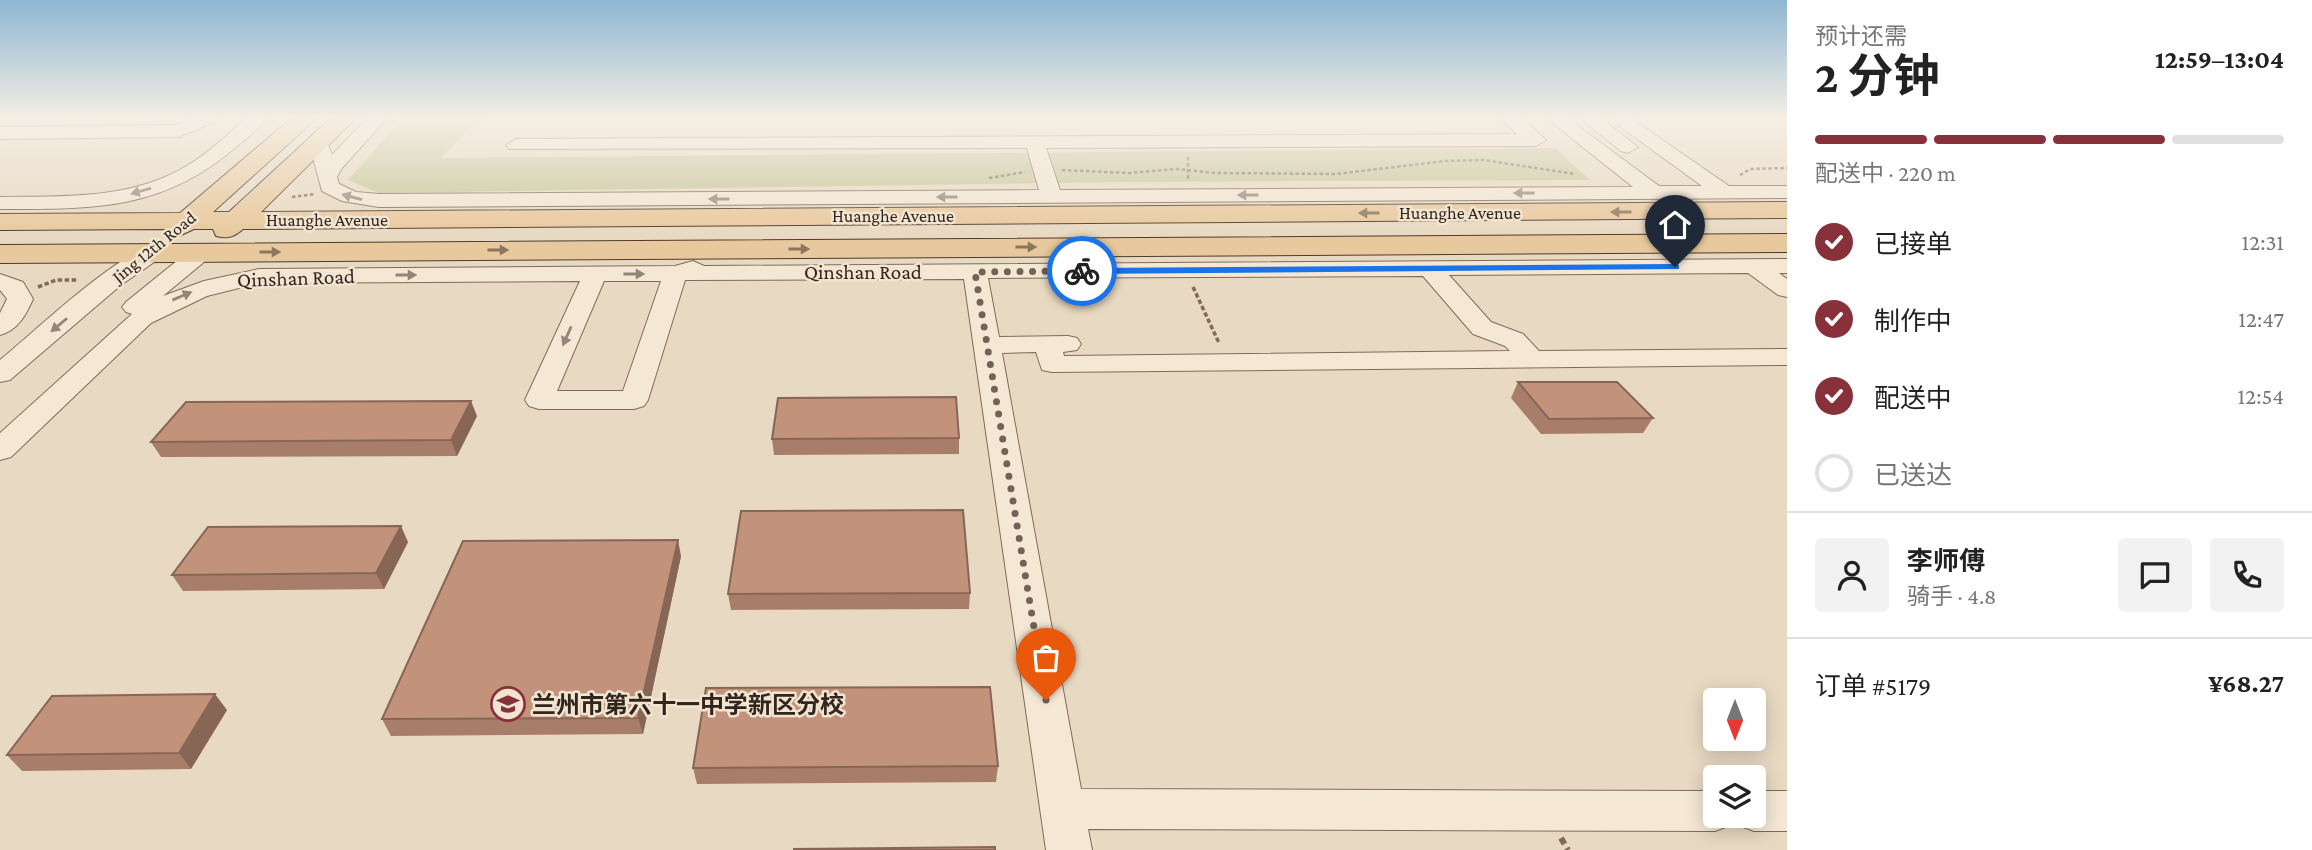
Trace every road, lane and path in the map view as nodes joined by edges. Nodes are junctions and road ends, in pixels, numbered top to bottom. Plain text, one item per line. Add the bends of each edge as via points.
1 (212, 157) edge
2 (261, 157) edge
3 (304, 157) edge
4 (322, 157) edge
5 (341, 157) edge
6 (1039, 157) edge
7 (1188, 157) edge
8 (1612, 157) edge
9 (1662, 157) edge
10 (1787, 168) edge
11 (1043, 169) junction
12 (1188, 170) junction
13 (1578, 174) dead end
14 (327, 176) junction
15 (987, 178) dead end
16 (1707, 188) junction
17 (1653, 192) junction
18 (1787, 192) edge
19 (1336, 195) junction
20 (1203, 196) junction
21 (1052, 197) junction
22 (387, 201) junction
23 (0, 204) edge
24 (1787, 211) edge
25 (1270, 214) junction
26 (973, 216) junction
27 (426, 220) junction
28 (186, 221) junction
29 (235, 221) junction
30 (0, 222) edge
31 (39, 222) junction
32 (1787, 243) edge
33 (1542, 244) junction
34 (760, 249) junction
35 (202, 252) junction
36 (313, 252) junction
37 (152, 253) junction
38 (0, 254) edge
39 (976, 260) junction
40 (1787, 266) edge
41 (1622, 267) junction
42 (1755, 267) junction
43 (1430, 269) junction
44 (1185, 270) junction
45 (594, 274) junction
46 (675, 274) junction
47 (360, 276) junction
48 (0, 281) edge
49 (1787, 290) edge
50 (151, 293) junction
51 (96, 294) junction
52 (0, 327) edge
53 (1219, 343) junction
54 (1479, 343) junction
55 (1047, 344) junction
56 (987, 345) junction
57 (1787, 345) edge
58 (30, 349) junction
59 (0, 350) edge
60 (1523, 350) junction
61 (1787, 357) edge
62 (0, 374) edge
63 (0, 429) edge
64 (0, 450) edge
65 (1703, 810) edge
66 (1766, 811) edge
67 (1787, 811) edge
68 (1067, 829) edge

1 -> 23 street via 170,183 104,200
2 - 28 main road, Jing 12th Road
3 - 29 main road
4 - 14 street
5 - 14 street
6 - 11 street
7 - 12 path
8 - 17 street
9 - 16 street
10 - 16 path via 1750,169
11 - 12 path
11 - 15 path
11 - 21 street
12 - 13 path via 1336,174 1485,160
12 - 20 path via 1188,180
22 -> 14 street via 341,195 329,187
16 - 17 street
16 - 18 street
17 -> 19 street
19 -> 20 street
19 - 25 street
20 - 21 street
21 -> 22 street
22 - 27 street
23 - 31 street
24 -> 25 main road, Huanghe Avenue
25 - 26 main road, Huanghe Avenue
26 - 27 main road, Huanghe Avenue
26 - 39 main road via 945,223 942,234
27 - 29 main road, Huanghe Avenue
28 - 29 main road, Huanghe Avenue
28 - 31 main road, Huanghe Avenue
28 - 37 main road, Jing 12th Road
29 - 35 main road
30 - 31 main road, Huanghe Avenue
32 - 33 main road, Huanghe Avenue
39 -> 33 main road, Huanghe Avenue
33 - 41 street
36 -> 34 main road, Huanghe Avenue
34 -> 39 main road, Huanghe Avenue
34 - 46 street
35 -> 36 main road, Huanghe Avenue
35 - 37 main road, Huanghe Avenue
35 - 50 street
36 - 47 street
37 - 38 main road, Huanghe Avenue
37 - 51 street, Jing 12th Road
39 - 44 street, Qinshan Road
39 - 46 street, Qinshan Road
39 - 56 street
40 - 42 street, Qinshan Road
41 - 42 street, Qinshan Road
41 - 43 street, Qinshan Road
42 - 49 street
43 - 44 street, Qinshan Road
43 - 54 street
44 - 53 path
45 -> 46 street, Qinshan Road
45 -> 46 street via 539,400 634,400
47 -> 45 street, Qinshan Road
64 -> 47 street, Qinshan Road via 142,318 166,303 196,290 259,276
48 - 52 street via 14,287 20,299 14,314
50 - 51 street
50 - 63 street
51 -> 58 street, Jing 12th Road
53 - 54 street
53 - 55 street
54 - 55 street via 1052,365
54 - 60 street
55 - 56 street
56 - 68 street
57 - 60 street via 1780,339
58 - 59 street
58 - 62 street, Jing 12th Road
60 - 61 street
65 - 68 street
66 - 67 street

